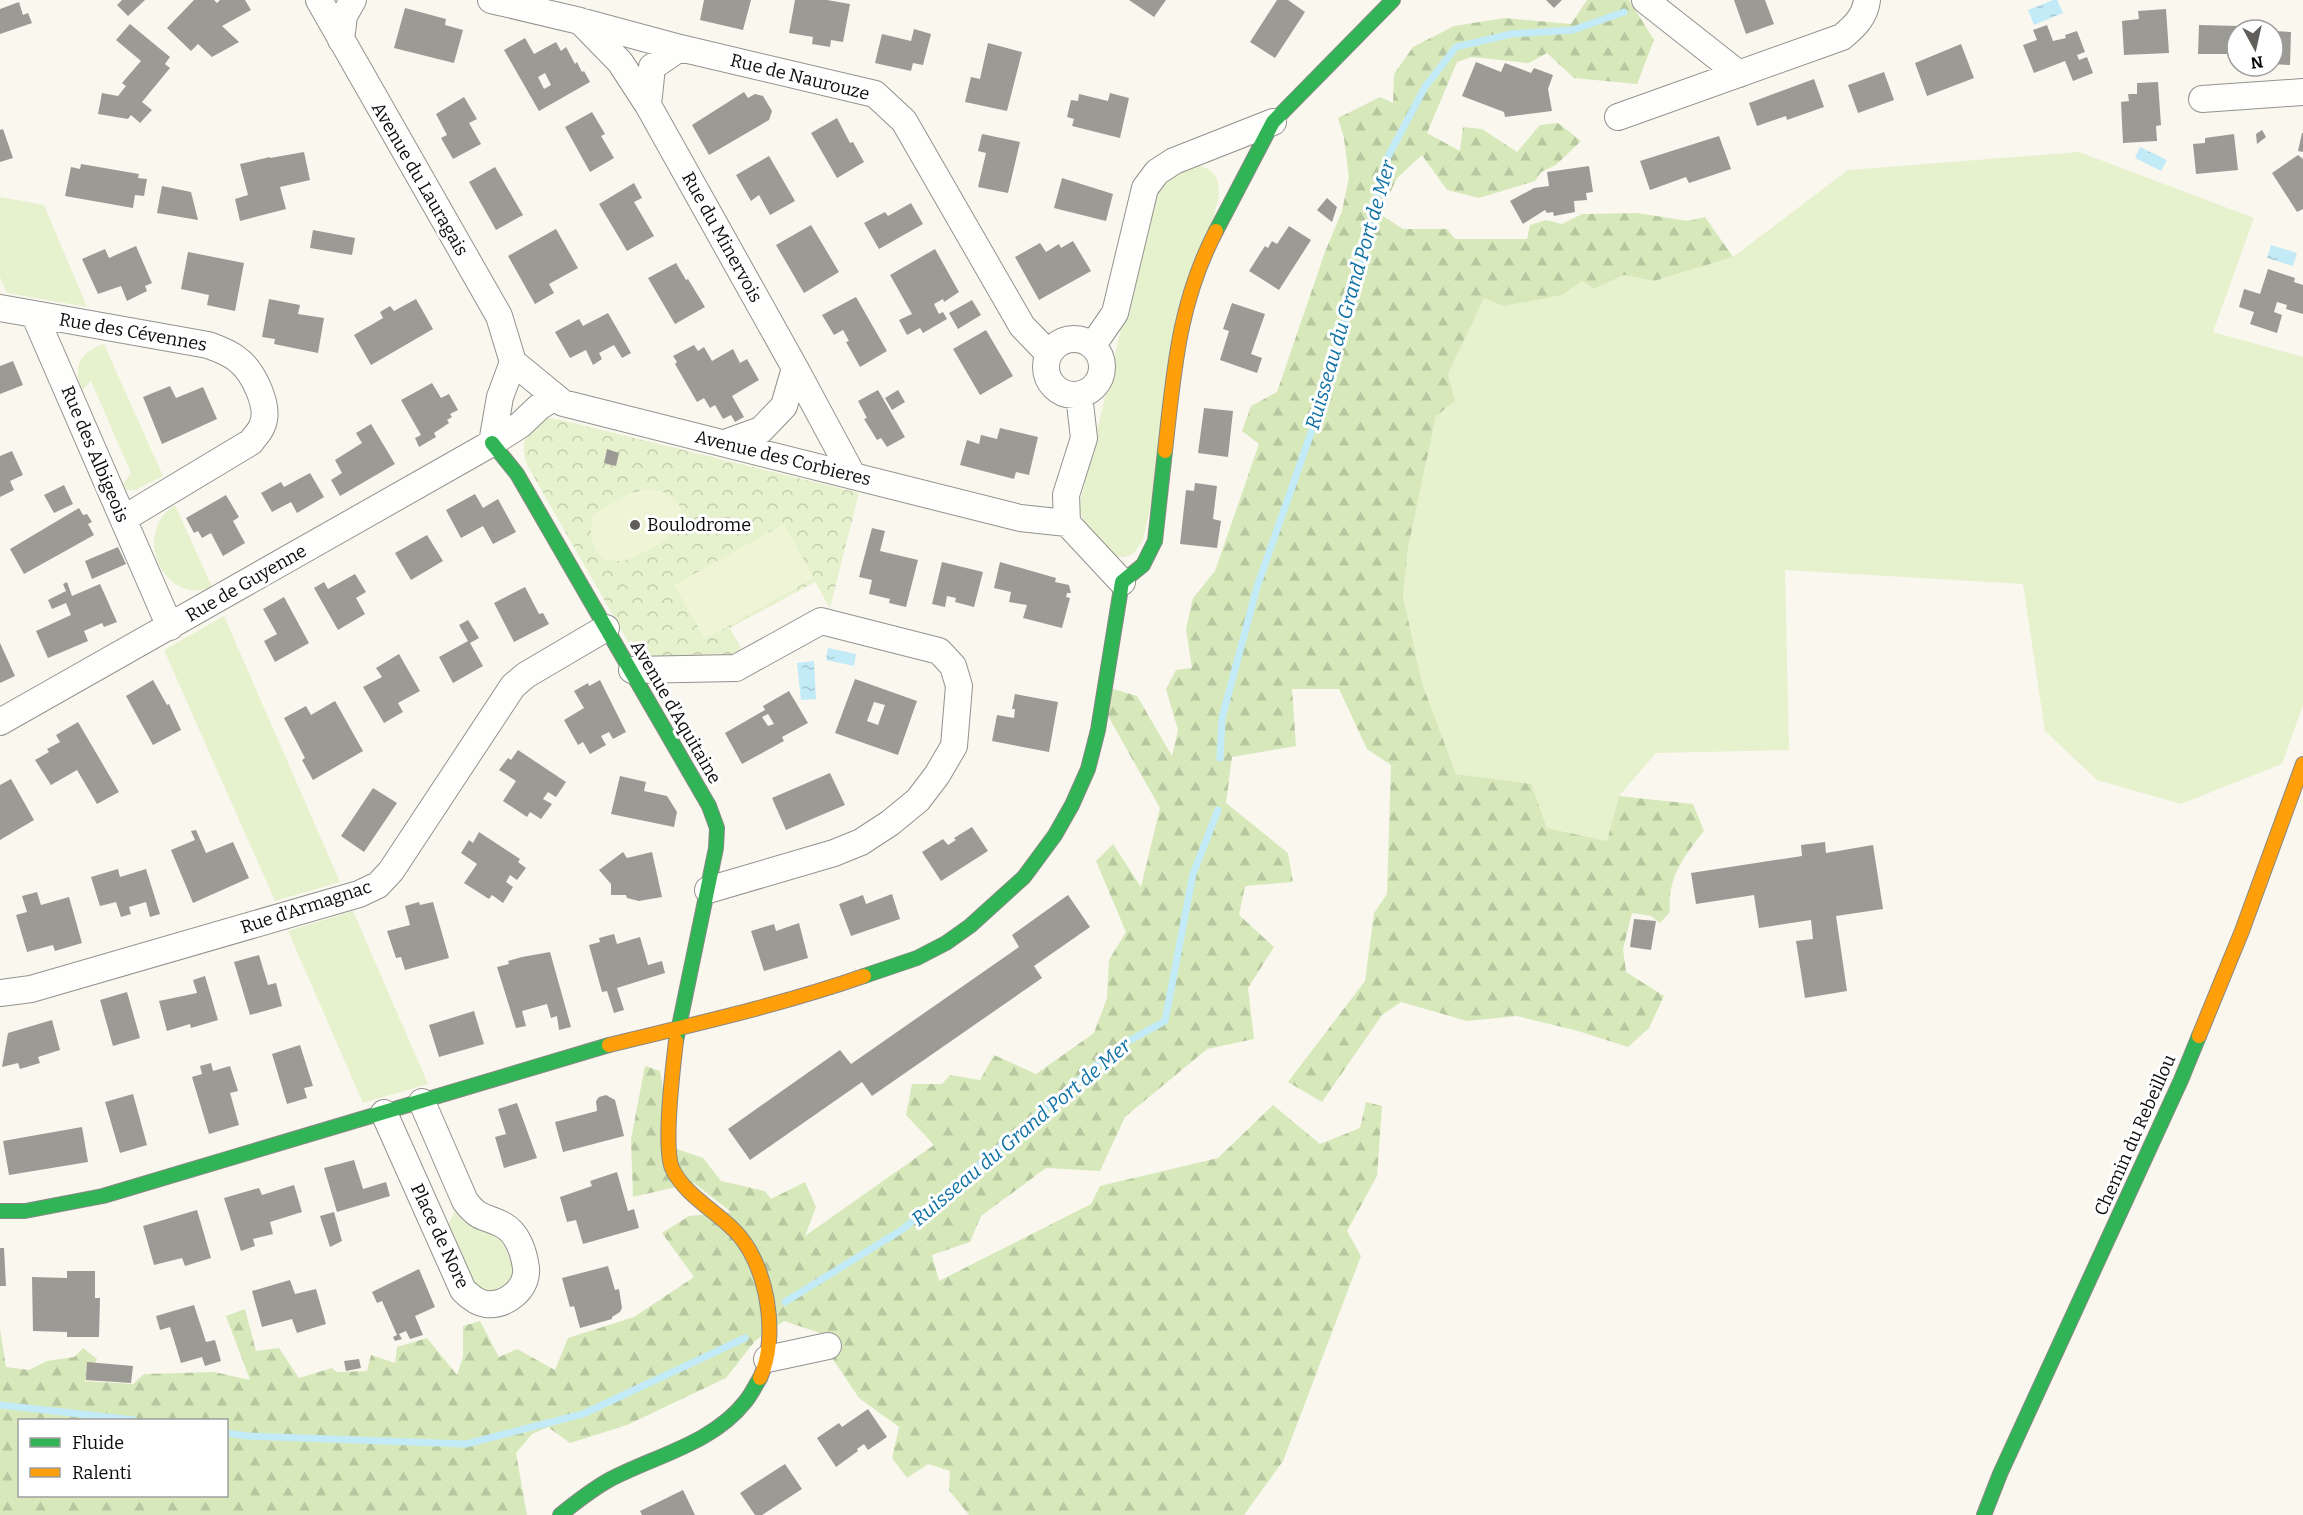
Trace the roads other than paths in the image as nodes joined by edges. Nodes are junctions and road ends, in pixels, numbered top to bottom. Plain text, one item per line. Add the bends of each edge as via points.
1 (319, 0) edge
2 (353, 0) edge
3 (491, 0) edge
4 (1393, 0) edge
5 (1645, 0) edge
6 (1867, 0) edge
7 (580, 21) junction
8 (341, 40) junction
9 (680, 48) junction
10 (1739, 74) junction
11 (2303, 92) edge
12 (2202, 99) dead end
13 (648, 105) junction
14 (1618, 117) dead end
15 (1273, 122) junction
16 (0, 308) edge
17 (34, 314) junction
18 (1093, 345) junction
19 (1048, 354) junction
20 (513, 362) junction
21 (795, 368) junction
22 (1079, 395) junction
23 (555, 397) junction
24 (492, 443) junction
25 (725, 443) junction
26 (853, 476) junction
27 (123, 519) junction
28 (1067, 523) junction
29 (1122, 582) junction
30 (170, 627) junction
31 (606, 628) junction
32 (632, 670) junction
33 (0, 722) edge
34 (2303, 764) edge
35 (708, 890) junction
36 (0, 993) edge
37 (678, 1027) junction
38 (422, 1102) junction
39 (384, 1113) junction
40 (0, 1211) edge
41 (828, 1346) dead end
42 (767, 1359) junction
43 (560, 1515) edge
44 (1984, 1515) edge

1 - 8 street, Avenue du Lauragais
2 - 8 street via 344,16
3 - 7 street, Rue de Naurouze
4 - 15 street
5 - 10 street
6 - 10 street via 1857,24 1842,37
7 - 9 street, Rue de Naurouze
7 - 13 street, Rue du Minervois via 620,62
8 - 20 street, Avenue du Lauragais via 499,316
9 - 13 street via 652,67
9 - 19 street, Rue de Naurouze via 875,94 904,122 1022,326
10 - 14 street
11 - 12 street
13 - 21 street, Rue du Minervois
15 - 18 street via 1174,161 1157,172 1145,188 1115,313
15 - 29 street via 1230,202 1191,289 1176,350 1155,541 1140,570
16 - 17 street
17 - 27 street, Rue des Albigeois
17 - 27 street, Rue des Cévennes via 225,350 240,361 258,387 265,410 262,427 251,441
18 - 19 street via 1074,338 1064,340
18 - 22 street via 1101,356 1100,381
19 - 22 street via 1046,369 1051,384 1063,393
20 - 23 street, Avenue des Corbieres
20 - 24 street via 500,397
21 - 25 street via 784,406 760,430
21 - 26 street, Rue du Minervois
22 - 28 street via 1084,438 1066,495
23 - 24 street, Rue de Guyenne
23 - 25 street, Avenue des Corbieres via 563,404
24 - 30 street, Rue de Guyenne
24 - 31 street, Avenue d'Aquitaine via 517,474
25 - 26 street, Avenue des Corbieres
26 - 28 street, Avenue des Corbieres via 1020,518
27 - 30 street, Rue des Albigeois
28 - 29 street
29 - 37 street via 1088,769 1055,835 1024,877 970,926 917,957 811,995
30 - 33 street, Rue de Guyenne
31 - 32 street, Avenue d'Aquitaine
31 - 36 street, Rue d'Armagnac via 513,686 378,885 349,897 31,989
32 - 35 street, Avenue d'Aquitaine via 717,826
32 - 35 street via 736,668 821,621 939,651 953,666 959,686 954,746 918,800 861,842
34 - 44 street, Chemin du Rebeillou via 2242,931 2181,1080
35 - 37 street, Avenue d'Aquitaine
37 - 38 street
37 - 42 street, Avenue d'Aquitaine via 669,1166 741,1237 757,1262 768,1304
38 - 39 street
38 - 39 street, Place de Nore via 465,1202 474,1214 504,1225 515,1235 526,1272 523,1285 514,1296 486,1304 472,1299 463,1290
39 - 40 street via 103,1196 25,1211
41 - 42 street
42 - 43 street via 761,1377 735,1415 714,1430 594,1486

